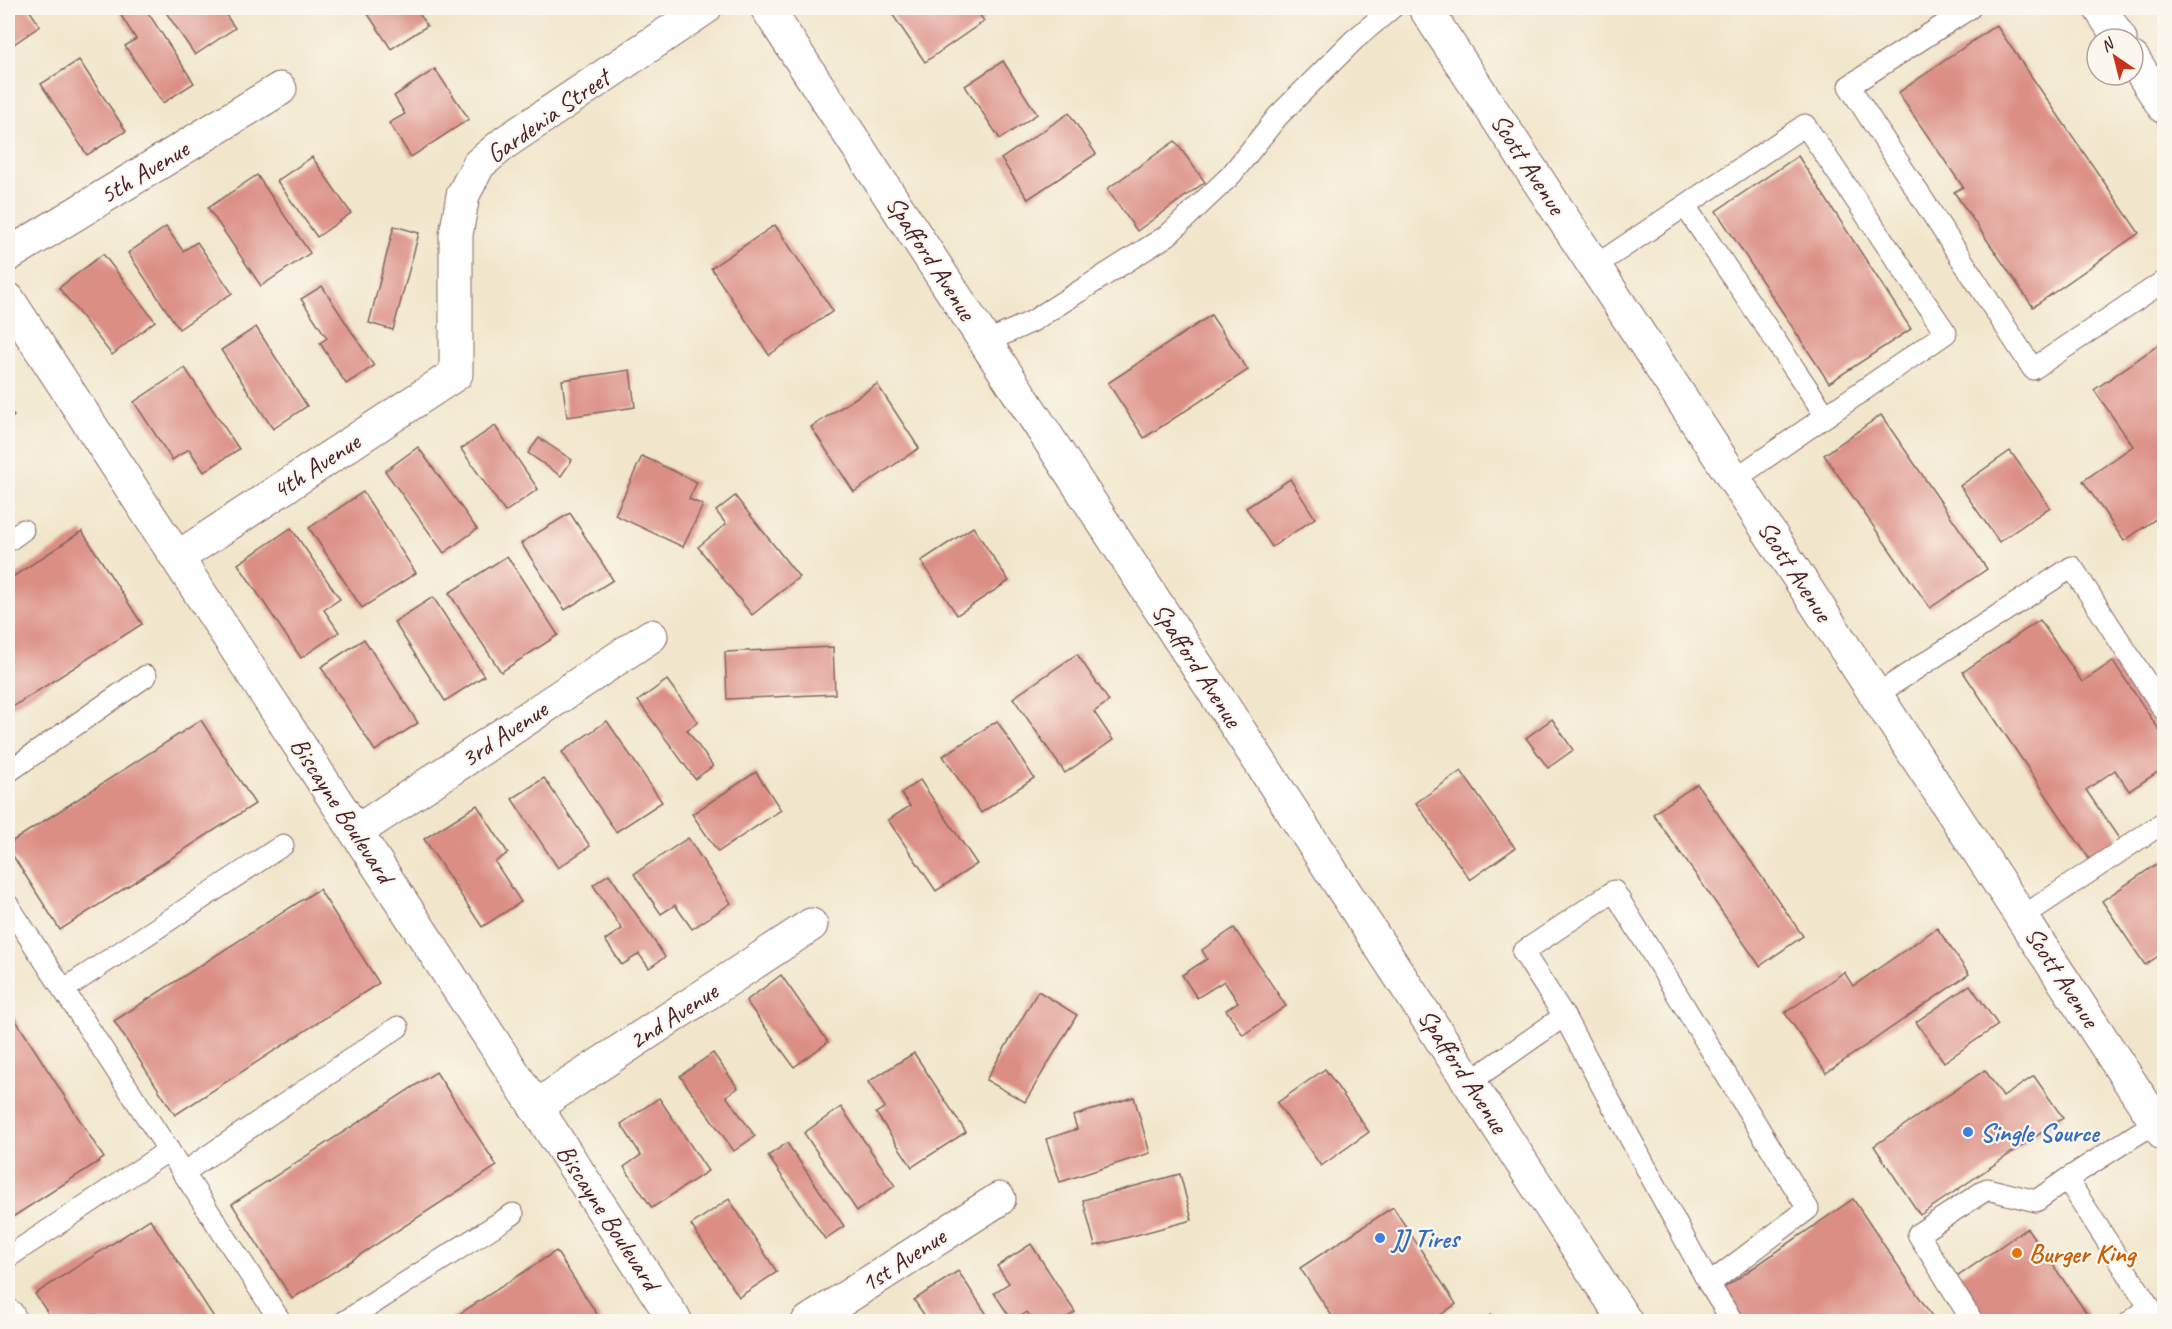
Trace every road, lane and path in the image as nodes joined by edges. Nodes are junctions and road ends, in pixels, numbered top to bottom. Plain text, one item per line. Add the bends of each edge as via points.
1 (705, 8) edge
2 (767, 8) edge
3 (1392, 8) edge
4 (1425, 8) edge
5 (1970, 8) edge
6 (2100, 8) edge
7 (2112, 27) edge
8 (2145, 78) edge
9 (280, 89) dead end
10 (2164, 107) edge
11 (1685, 206) junction
12 (8, 255) edge
13 (1595, 266) junction
14 (2164, 281) edge
15 (8, 299) edge
16 (986, 342) junction
17 (456, 374) joint
18 (1826, 416) junction
19 (1735, 479) junction
20 (177, 558) junction
21 (651, 636) dead end
22 (146, 676) dead end
23 (1876, 695) junction
24 (2164, 710) edge
25 (8, 771) edge
26 (2164, 822) edge
27 (356, 832) junction
28 (283, 845) dead end
29 (8, 905) edge
30 (2022, 917) junction
31 (811, 925) dead end
32 (63, 990) junction
33 (1564, 1016) junction
34 (398, 1026) dead end
35 (1470, 1082) junction
36 (535, 1107) junction
37 (2160, 1128) edge
38 (169, 1150) junction
39 (183, 1173) junction
40 (2067, 1179) junction
41 (999, 1199) dead end
42 (513, 1214) dead end
43 (8, 1257) edge
44 (1708, 1284) junction
45 (2155, 1314) edge
46 (8, 1316) edge
47 (11, 1322) edge
48 (281, 1322) edge
49 (344, 1322) edge
50 (676, 1322) edge
51 (808, 1322) edge
52 (1626, 1322) edge
53 (1733, 1322) edge
54 (1973, 1322) edge
55 (2130, 1322) edge

1 - 17 street, Gardenia Street via 507,141 479,164 463,195 456,235
2 - 16 street, Spafford Avenue
3 - 16 lane via 1278,116 1231,175 1168,235 1031,322
4 - 13 street, Scott Avenue
5 - 14 lane via 1849,86 2033,369
6 - 7 street
8 - 10 street
9 - 12 street, 5th Avenue
11 - 13 lane
11 - 18 lane
11 - 18 lane via 1805,125 1946,333
13 - 19 street, Scott Avenue
15 - 20 street, Biscayne Boulevard
16 - 35 street, Spafford Avenue
17 - 20 street, 4th Avenue
18 - 19 lane
19 - 23 street, Scott Avenue
20 - 27 street, Biscayne Boulevard
21 - 27 street, 3rd Avenue
22 - 25 lane
23 - 24 lane via 2072,567
23 - 30 street, Scott Avenue
26 - 30 lane
27 - 36 street, Biscayne Boulevard
28 - 32 lane
29 - 32 lane
30 - 37 street, Scott Avenue
31 - 36 street, 2nd Avenue
32 - 38 lane
33 - 35 lane
33 - 44 lane
33 - 44 lane via 1523,952 1614,891 1808,1209
34 - 39 lane
35 - 52 street, Spafford Avenue
36 - 50 street, Biscayne Boulevard
37 - 40 lane
38 - 39 lane
38 - 43 lane
39 - 48 lane
40 - 45 lane
40 - 54 lane via 2036,1201 1987,1189 1918,1234
41 - 51 street, 1st Avenue
42 - 49 lane
44 - 53 lane
45 - 55 lane
46 - 47 street

